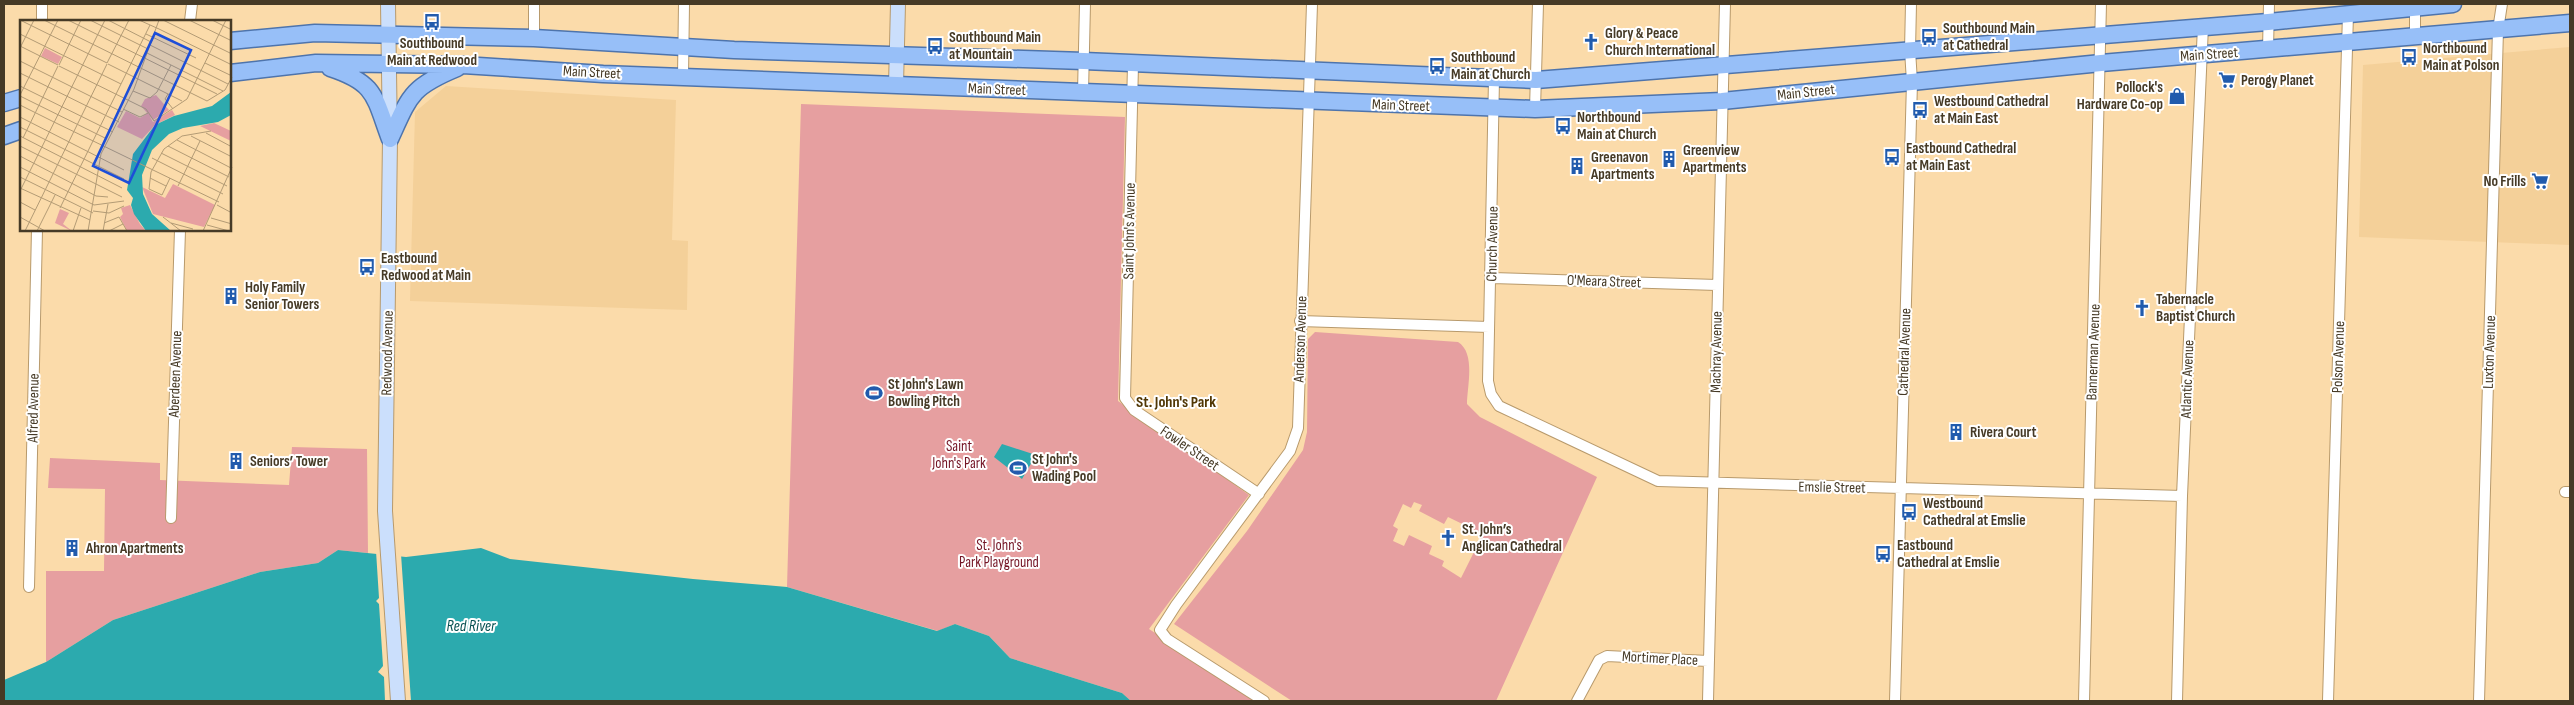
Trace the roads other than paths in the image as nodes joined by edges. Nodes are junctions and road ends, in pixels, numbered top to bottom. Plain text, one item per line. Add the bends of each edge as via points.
1 (42, 4) edge
2 (192, 4) edge
3 (388, 4) edge
4 (534, 4) edge
5 (684, 4) edge
6 (898, 4) edge
7 (1085, 4) edge
8 (1312, 4) edge
9 (1538, 4) edge
10 (1725, 4) edge
11 (1911, 4) edge
12 (2101, 4) edge
13 (2269, 4) edge
14 (2453, 4) edge
15 (2502, 4) edge
16 (2415, 5) edge
17 (2348, 14) junction
18 (42, 20) edge
19 (190, 20) edge
20 (2268, 22) junction
21 (2570, 24) edge
22 (2203, 26) junction
23 (2498, 30) junction
24 (388, 34) junction
25 (2100, 36) junction
26 (2415, 36) junction
27 (534, 38) junction
28 (231, 42) edge
29 (2346, 43) junction
30 (682, 47) junction
31 (2268, 49) junction
32 (1910, 50) junction
33 (897, 54) junction
34 (2202, 54) junction
35 (1084, 61) junction
36 (316, 63) junction
37 (2101, 63) junction
38 (389, 65) junction
39 (463, 65) junction
40 (1133, 65) junction
41 (1722, 67) junction
42 (1310, 72) junction
43 (231, 73) edge
44 (683, 76) junction
45 (1494, 79) junction
46 (1536, 80) junction
47 (1912, 82) junction
48 (896, 85) junction
49 (1083, 92) junction
50 (1132, 95) junction
51 (20, 98) edge
52 (1308, 101) junction
53 (1722, 101) junction
54 (4, 103) edge
55 (1494, 109) junction
56 (1535, 109) junction
57 (20, 130) edge
58 (4, 136) edge
59 (390, 139) junction
60 (37, 231) edge
61 (180, 231) edge
62 (1492, 278) junction
63 (1717, 284) junction
64 (1300, 321) junction
65 (1489, 327) junction
66 (1125, 398) joint
67 (1499, 406) joint
68 (1713, 484) junction
69 (1900, 489) junction
70 (1259, 494) junction
71 (2089, 494) junction
72 (2182, 496) junction
73 (171, 518) dead end
74 (28, 587) dead end
75 (1708, 661) junction
76 (398, 701) edge
77 (1264, 701) edge
78 (1577, 701) edge
79 (1708, 701) edge
80 (1895, 701) edge
81 (2084, 701) edge
82 (2177, 701) edge
83 (2328, 701) edge
84 (2479, 701) edge

1 - 18 street
2 - 19 street
3 - 24 main road, Redwood Avenue
4 - 27 street
5 - 30 street
6 - 33 main road
7 - 35 street
8 - 42 street, Anderson Avenue
9 - 46 street
10 - 41 street, Machray Avenue
11 - 32 street, Cathedral Avenue
12 - 25 street, Bannerman Avenue
13 - 20 street
14 - 16 main road, Main Street
15 - 23 street, Luxton Avenue
16 - 17 main road, Main Street
16 - 26 street
17 - 20 main road, Main Street
17 - 29 street, Polson Avenue
20 - 22 main road, Main Street
20 - 31 street
21 - 23 main road, Main Street
22 - 25 main road, Main Street
22 - 34 street, Atlantic Avenue
23 - 26 main road, Main Street
23 - 84 street, Luxton Avenue
24 - 27 main road, Main Street
24 - 28 main road, Main Street via 315,33
24 - 38 main road, Redwood Avenue
25 - 32 main road, Main Street
25 - 37 street, Bannerman Avenue
26 - 29 main road, Main Street
27 - 30 main road, Main Street
29 - 31 main road, Main Street
29 - 83 street, Polson Avenue
30 - 33 main road, Main Street
30 - 44 street
31 - 34 main road, Main Street
32 - 41 main road, Main Street
32 - 47 street, Cathedral Avenue
33 - 35 main road, Main Street
33 - 48 main road
34 - 37 main road, Main Street
34 - 72 street, Atlantic Avenue
35 - 40 main road, Main Street
35 - 49 street
36 - 38 main road, Main Street
36 - 43 main road, Main Street
36 - 59 main road via 364,82 374,97
37 - 47 main road, Main Street
37 - 71 street, Bannerman Avenue
38 - 39 main road, Main Street
38 - 59 main road, Redwood Avenue
39 - 44 main road, Main Street
39 - 59 main road via 418,87 405,105
40 - 42 main road, Main Street
40 - 50 street, Saint John's Avenue
41 - 46 main road, Main Street
41 - 53 street, Machray Avenue
42 - 45 main road, Main Street
42 - 52 street, Anderson Avenue
44 - 48 main road, Main Street
45 - 46 main road, Main Street
45 - 55 street, Church Avenue
46 - 56 street
47 - 53 main road, Main Street
47 - 69 street, Cathedral Avenue
48 - 49 main road, Main Street
49 - 50 main road, Main Street
50 - 52 main road, Main Street
50 - 66 street, Saint John's Avenue
51 - 54 main road
52 - 55 main road, Main Street
52 - 64 street, Anderson Avenue
53 - 56 main road, Main Street
53 - 63 street, Machray Avenue
55 - 56 main road, Main Street
55 - 62 street, Church Avenue
57 - 58 main road
59 - 76 main road, Redwood Avenue via 385,511
60 - 74 street, Alfred Avenue
61 - 73 street, Aberdeen Avenue
62 - 63 street, O'Meara Street
62 - 65 street, Church Avenue
63 - 68 street, Machray Avenue
64 - 65 street
64 - 70 street, Anderson Avenue via 1298,428 1290,451
65 - 67 street, Church Avenue via 1488,381
66 - 70 street, Fowler Street via 1134,410
67 - 68 street, Emslie Street via 1658,481
68 - 69 street, Emslie Street
68 - 75 street, Machray Avenue
69 - 71 street, Emslie Street
69 - 80 street, Cathedral Avenue
70 - 77 street, Anderson Avenue via 1160,630 1167,638
71 - 72 street, Emslie Street
71 - 81 street, Bannerman Avenue
72 - 82 street, Atlantic Avenue
75 - 78 street, Mortimer Place via 1607,656 1599,660
75 - 79 street, Machray Avenue

